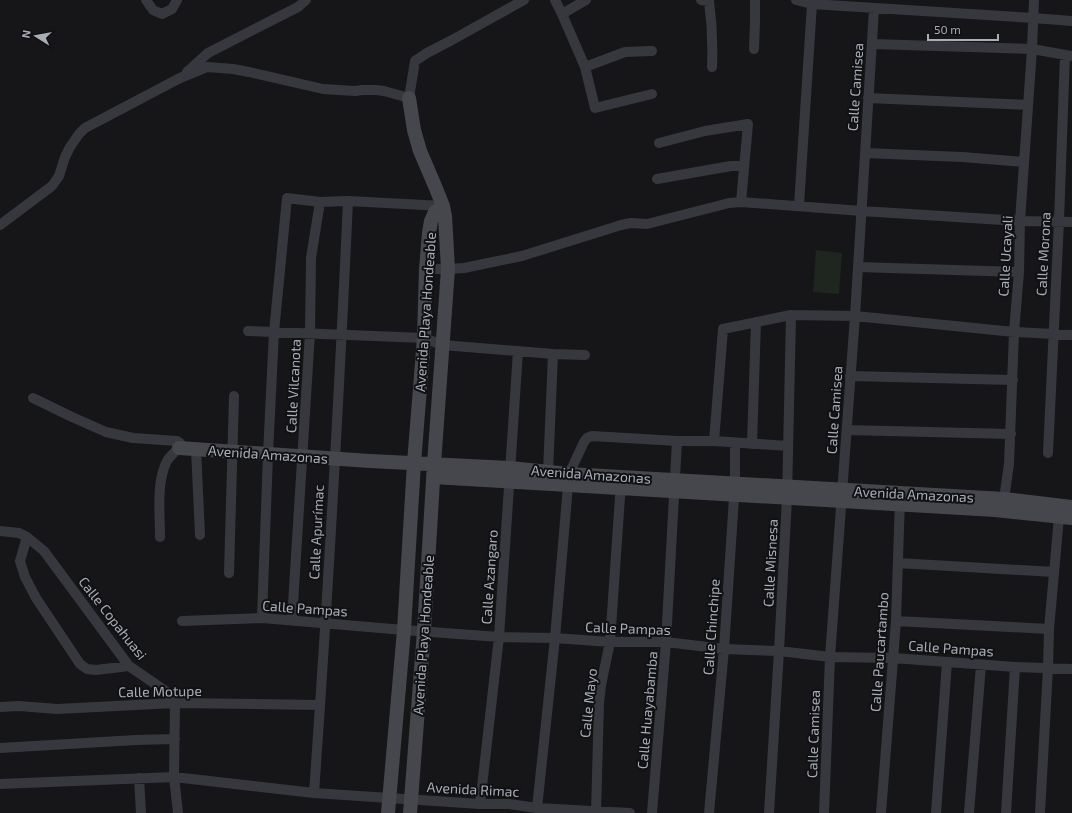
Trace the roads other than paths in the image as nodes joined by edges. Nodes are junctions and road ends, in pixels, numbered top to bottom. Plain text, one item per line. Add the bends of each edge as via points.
1 (146, 0) edge
2 (177, 0) edge
3 (306, 0) edge
4 (524, 0) edge
5 (554, 0) edge
6 (586, 0) edge
7 (701, 0) edge
8 (755, 0) edge
9 (796, 0) edge
10 (1034, 0) edge
11 (812, 4) junction
12 (878, 6) edge
13 (562, 14) junction
14 (1033, 18) junction
15 (1072, 21) edge
16 (872, 44) junction
17 (754, 49) dead end
18 (1032, 49) junction
19 (652, 52) dead end
20 (1068, 56) edge
21 (585, 67) junction
22 (712, 67) dead end
23 (180, 78) junction
24 (652, 94) dead end
25 (409, 98) junction
26 (868, 98) junction
27 (1028, 105) junction
28 (659, 144) dead end
29 (865, 153) junction
30 (1024, 162) junction
31 (744, 166) junction
32 (657, 179) dead end
33 (348, 201) junction
34 (320, 202) junction
35 (740, 202) junction
36 (799, 205) junction
37 (442, 206) junction
38 (862, 211) junction
39 (1020, 221) junction
40 (1059, 221) junction
41 (1072, 222) edge
42 (0, 225) edge
43 (858, 267) junction
44 (426, 269) junction
45 (448, 269) junction
46 (1019, 272) junction
47 (791, 315) junction
48 (855, 316) junction
49 (756, 322) junction
50 (248, 331) dead end
51 (274, 332) junction
52 (1014, 332) junction
53 (310, 333) junction
54 (1054, 334) junction
55 (341, 335) junction
56 (1072, 335) edge
57 (424, 338) junction
58 (442, 345) junction
59 (518, 351) junction
60 (553, 354) junction
61 (585, 355) dead end
62 (850, 376) junction
63 (1013, 380) junction
64 (234, 396) dead end
65 (33, 398) dead end
66 (846, 430) junction
67 (1010, 434) junction
68 (677, 441) junction
69 (714, 441) junction
70 (735, 443) junction
71 (752, 444) junction
72 (788, 446) junction
73 (179, 448) junction
74 (196, 449) junction
75 (232, 452) junction
76 (1048, 453) dead end
77 (268, 454) junction
78 (302, 457) junction
79 (334, 459) junction
80 (414, 463) junction
81 (433, 470) junction
82 (548, 472) junction
83 (510, 475) junction
84 (568, 479) junction
85 (623, 482) junction
86 (674, 485) junction
87 (734, 489) junction
88 (787, 492) junction
89 (842, 495) junction
90 (900, 499) junction
91 (1004, 499) junction
92 (1072, 507) edge
93 (994, 510) junction
94 (1066, 517) edge
95 (0, 531) edge
96 (200, 535) dead end
97 (27, 537) junction
98 (160, 537) dead end
99 (898, 562) junction
100 (1054, 572) junction
101 (229, 573) dead end
102 (262, 618) junction
103 (292, 620) junction
104 (182, 621) dead end
105 (896, 621) junction
106 (325, 622) junction
107 (1049, 629) junction
108 (404, 630) junction
109 (424, 631) junction
110 (499, 637) junction
111 (555, 638) junction
112 (610, 642) junction
113 (666, 642) junction
114 (724, 649) junction
115 (779, 651) junction
116 (830, 657) junction
117 (893, 658) junction
118 (947, 662) junction
119 (981, 665) junction
120 (129, 666) junction
121 (1015, 667) junction
122 (1048, 668) junction
123 (1072, 669) edge
124 (175, 703) junction
125 (320, 705) junction
126 (0, 707) edge
127 (175, 739) junction
128 (0, 748) edge
129 (174, 777) junction
130 (139, 778) junction
131 (0, 784) edge
132 (314, 793) junction
133 (389, 799) junction
134 (480, 804) junction
135 (411, 806) edge
136 (509, 808) edge
137 (536, 808) junction
138 (596, 812) edge
139 (141, 813) edge
140 (178, 813) edge
141 (388, 813) edge
142 (630, 813) edge
143 (652, 813) edge
144 (709, 813) edge
145 (769, 813) edge
146 (824, 813) edge
147 (881, 813) edge
148 (936, 813) edge
149 (969, 813) edge
150 (1006, 813) edge
151 (1040, 813) edge

1 - 2 street via 153,10 162,14 172,9
3 - 23 street via 298,7 208,53
4 - 25 street via 415,61
5 - 13 street
6 - 13 street
7 - 22 street via 709,1 713,41
8 - 17 street
9 - 11 street
10 - 14 street, Calle Ucayali
11 - 12 street
11 - 36 street
12 - 14 street
12 - 16 street, Calle Camisea
13 - 21 street
14 - 15 street
14 - 18 street, Calle Ucayali
16 - 18 street
16 - 26 street, Calle Camisea
18 - 20 street
18 - 27 street, Calle Ucayali
19 - 21 street via 625,52
20 - 40 street, Calle Morona
21 - 24 street via 595,108
23 - 25 street via 207,67 233,69 323,89 376,90
23 - 42 street via 85,128 65,156 52,186
25 - 37 street via 420,151
26 - 27 street
26 - 29 street, Calle Camisea
27 - 30 street, Calle Ucayali
28 - 31 street via 705,131 748,124
29 - 30 street
29 - 38 street, Calle Camisea
30 - 39 street, Calle Ucayali
31 - 32 street
31 - 35 street
33 - 34 street
33 - 37 street
33 - 55 street, Calle Apurímac
34 - 51 street via 287,198
34 - 53 street, Calle Vilcanota via 311,254
35 - 36 street
35 - 45 street via 647,224 621,224 522,256
36 - 38 street
37 - 44 street, Avenida Playa Hondeable via 435,212 431,221
37 - 45 street, Avenida Playa Hondeable via 447,229
38 - 39 street
38 - 43 street, Calle Camisea
39 - 40 street
39 - 46 street, Calle Ucayali
40 - 41 street
40 - 54 street, Calle Morona
43 - 46 street
43 - 48 street, Calle Camisea
44 - 45 street
44 - 57 street, Avenida Playa Hondeable
45 - 58 street, Avenida Playa Hondeable
46 - 52 street, Calle Ucayali
47 - 48 street
47 - 49 street
47 - 72 street, Calle Misnesa
48 - 52 street
48 - 62 street, Calle Camisea
49 - 69 street via 723,329
49 - 71 street
50 - 51 street
51 - 53 street
51 - 77 street
52 - 54 street
52 - 63 street, Calle Ucayali
53 - 55 street
53 - 78 street, Calle Vilcanota
54 - 56 street
54 - 76 street, Calle Morona
55 - 57 street
55 - 79 street, Calle Apurímac
57 - 58 street
57 - 80 street, Avenida Playa Hondeable
58 - 59 street
58 - 81 street, Avenida Playa Hondeable
59 - 60 street
59 - 83 street, Calle Azangaro
60 - 61 street
60 - 82 street
62 - 63 street
62 - 66 street, Calle Camisea
63 - 67 street, Calle Ucayali
64 - 75 street
65 - 73 street via 106,432 133,438 177,441 180,444
66 - 67 street
66 - 89 street, Calle Camisea
67 - 91 street, Calle Ucayali
68 - 69 street
68 - 84 street via 592,436 584,442
68 - 86 street, Calle Huayabamba
69 - 70 street
70 - 71 street
70 - 87 street, Calle Chinchipe
71 - 72 street
72 - 88 street, Calle Misnesa
73 - 74 street, Avenida Amazonas
73 - 98 street via 167,462 162,476
74 - 75 street, Avenida Amazonas
74 - 96 street
75 - 77 street, Avenida Amazonas
75 - 101 street
77 - 78 street, Avenida Amazonas
77 - 102 street
78 - 79 street, Avenida Amazonas
78 - 103 street, Calle Vilcanota
79 - 80 street, Avenida Amazonas
79 - 106 street, Calle Apurímac
80 - 81 street, Avenida Amazonas
80 - 108 street, Avenida Playa Hondeable
81 - 83 street, Avenida Amazonas
81 - 109 street, Avenida Playa Hondeable
82 - 83 street, Avenida Amazonas
82 - 84 street, Avenida Amazonas
83 - 84 street, Avenida Amazonas
83 - 110 street, Calle Azangaro
84 - 85 street, Avenida Amazonas
84 - 111 street
85 - 86 street, Avenida Amazonas
85 - 112 street, Calle Mayo
86 - 87 street, Avenida Amazonas
86 - 113 street, Calle Huayabamba
87 - 88 street, Avenida Amazonas
87 - 114 street, Calle Chinchipe
88 - 89 street, Avenida Amazonas
88 - 115 street, Calle Misnesa
89 - 90 street, Avenida Amazonas
89 - 116 street, Calle Camisea
90 - 91 street, Avenida Amazonas
90 - 93 street, Avenida Amazonas
90 - 99 street, Calle Paucartambo
91 - 92 street, Avenida Amazonas
91 - 93 street
93 - 94 street, Avenida Amazonas
94 - 100 street
95 - 97 street, Calle Copahuasi via 19,533
97 - 120 street, Calle Copahuasi via 44,551
97 - 120 street via 20,561 25,577 80,664 96,670
99 - 100 street
99 - 105 street, Calle Paucartambo
100 - 107 street
102 - 103 street, Calle Pampas
102 - 104 street, Calle Pampas
103 - 106 street, Calle Pampas
105 - 107 street
105 - 117 street, Calle Paucartambo
106 - 108 street, Calle Pampas
106 - 125 street, Calle Apurímac
107 - 122 street
108 - 109 street, Calle Pampas
108 - 133 street, Avenida Playa Hondeable
109 - 110 street, Calle Pampas
109 - 135 street, Avenida Playa Hondeable
110 - 111 street, Calle Pampas
110 - 134 street, Calle Azangaro
111 - 112 street, Calle Pampas
111 - 137 street
112 - 113 street, Calle Pampas
112 - 138 street, Calle Mayo via 601,685
113 - 114 street, Calle Pampas
113 - 143 street, Calle Huayabamba
114 - 115 street, Calle Pampas
114 - 144 street, Calle Chinchipe
115 - 116 street, Calle Pampas
115 - 145 street, Calle Misnesa
116 - 117 street, Calle Pampas
116 - 146 street, Calle Camisea
117 - 118 street, Calle Pampas
117 - 147 street, Calle Paucartambo
118 - 119 street, Calle Pampas
118 - 148 street
119 - 121 street, Calle Pampas
119 - 149 street
120 - 124 street, Calle Copahuasi via 167,692
121 - 122 street, Calle Pampas
121 - 150 street
122 - 123 street, Calle Pampas
122 - 151 street
124 - 125 street, Calle Motupe
124 - 126 street, Calle Motupe via 57,708
124 - 127 street
125 - 132 street, Calle Apurímac
127 - 128 street
127 - 129 street
129 - 130 street, Avenida Rimac
129 - 132 street, Avenida Rimac
129 - 140 street
130 - 131 street, Avenida Rimac
130 - 139 street
132 - 133 street, Avenida Rimac
133 - 135 street, Avenida Rimac
133 - 141 street, Avenida Playa Hondeable
134 - 135 street, Avenida Rimac
134 - 136 street, Avenida Rimac
136 - 137 street, Avenida Rimac
137 - 138 street, Avenida Rimac
138 - 142 street, Avenida Rimac

